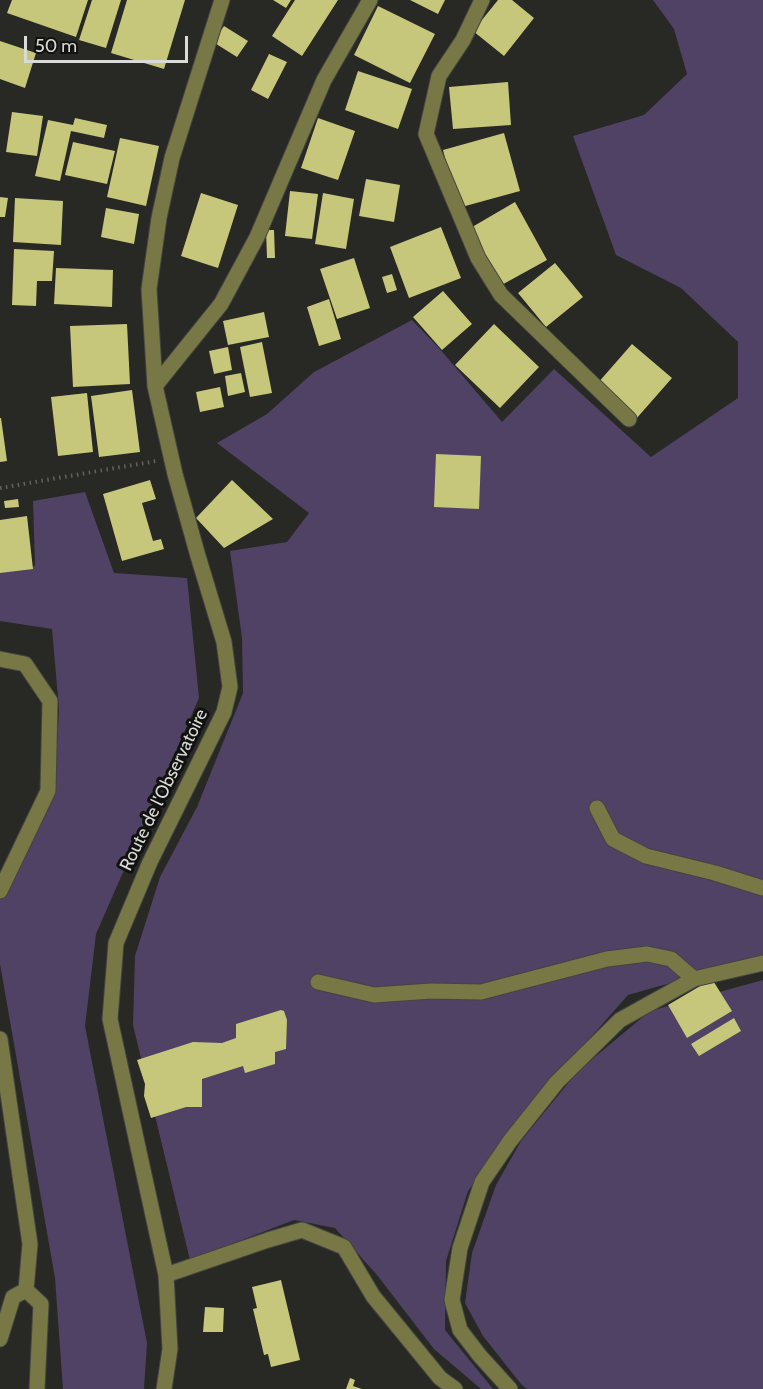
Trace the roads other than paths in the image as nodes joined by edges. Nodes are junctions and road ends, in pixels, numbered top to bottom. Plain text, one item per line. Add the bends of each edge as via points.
1 (222, 0) edge
2 (370, 0) edge
3 (482, 0) edge
4 (155, 386) junction
5 (629, 419) dead end
6 (0, 659) edge
7 (597, 807) dead end
8 (763, 888) edge
9 (0, 891) edge
10 (763, 963) edge
11 (694, 979) junction
12 (318, 982) dead end
13 (0, 1039) edge
14 (166, 1275) junction
15 (26, 1290) junction
16 (0, 1339) edge
17 (37, 1389) edge
18 (164, 1389) edge
19 (455, 1389) edge
20 (510, 1389) edge

1 - 4 street, Route de l'Observatoire via 172,158 159,218 149,289
2 - 4 street via 324,80 257,237 222,304
3 - 5 street via 463,40 439,76 426,134 478,258 501,295
4 - 14 street, Route de l'Observatoire via 224,642 230,687 224,712 150,862 116,943 110,1019
6 - 9 street via 25,664 50,701 48,792
7 - 8 street via 613,839 646,856
10 - 11 street
11 - 12 street via 671,959 647,954 607,959 481,992 374,995
11 - 20 street via 620,1020 557,1083 482,1182 460,1248 452,1300 460,1330
13 - 15 street via 30,1244
14 - 18 street, Route de l'Observatoire via 170,1349
14 - 19 street via 302,1230 344,1247 374,1296 440,1378
15 - 16 street via 12,1297
15 - 17 street via 41,1304

